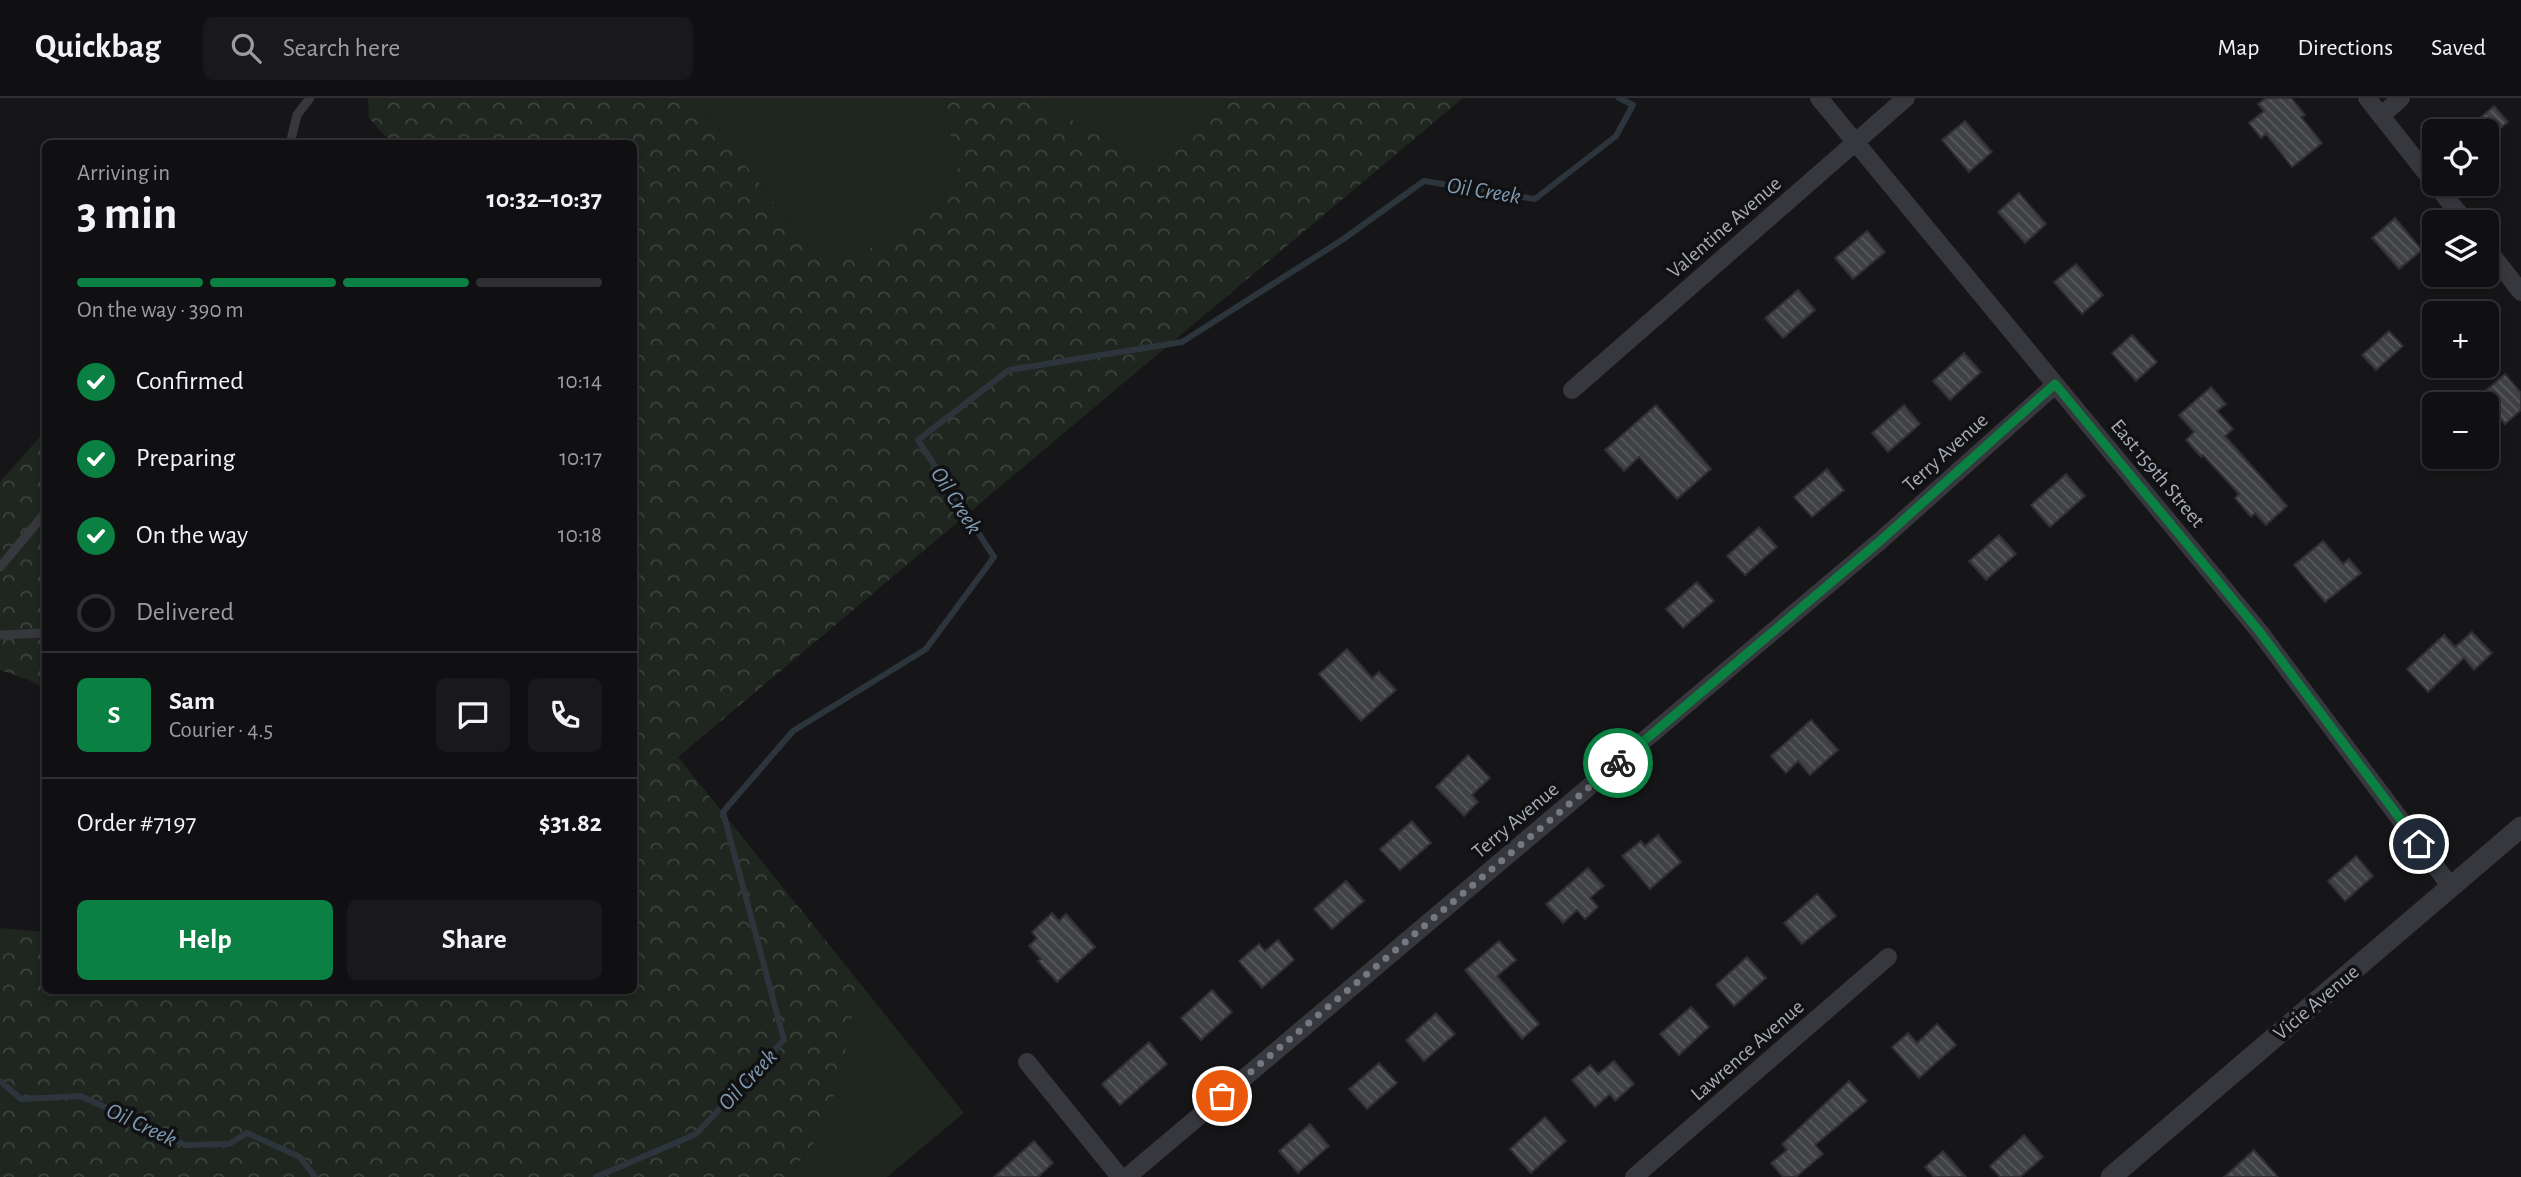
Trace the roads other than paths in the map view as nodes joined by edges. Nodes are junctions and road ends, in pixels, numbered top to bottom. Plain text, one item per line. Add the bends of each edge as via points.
1 (310, 98) edge
2 (1819, 98) edge
3 (1906, 98) edge
4 (2367, 98) edge
5 (2401, 98) edge
6 (2381, 116) junction
7 (291, 140) edge
8 (1856, 140) junction
9 (2422, 167) edge
10 (2445, 196) edge
11 (2456, 210) edge
12 (2499, 264) edge
13 (2521, 292) edge
14 (2055, 384) junction
15 (1572, 390) dead end
16 (42, 517) edge
17 (0, 567) edge
18 (42, 633) edge
19 (0, 635) edge
20 (2521, 827) edge
21 (2451, 887) junction
22 (1888, 957) dead end
23 (1027, 1062) dead end
24 (1120, 1177) edge
25 (1127, 1177) edge
26 (1634, 1177) edge
27 (2110, 1177) edge

1 - 7 lane via 297,115
2 - 8 street, East 159th Street
3 - 8 street, Valentine Avenue
4 - 6 street
5 - 6 street
6 - 9 street
8 - 14 street, East 159th Street
8 - 15 street, Valentine Avenue
10 - 11 street
12 - 13 street
14 - 21 street, East 159th Street via 2259,631
14 - 25 street, Terry Avenue via 1869,551
16 - 17 lane
18 - 19 lane
20 - 21 street, Vicie Avenue
21 - 27 street, Vicie Avenue
22 - 26 street, Lawrence Avenue
23 - 24 street

